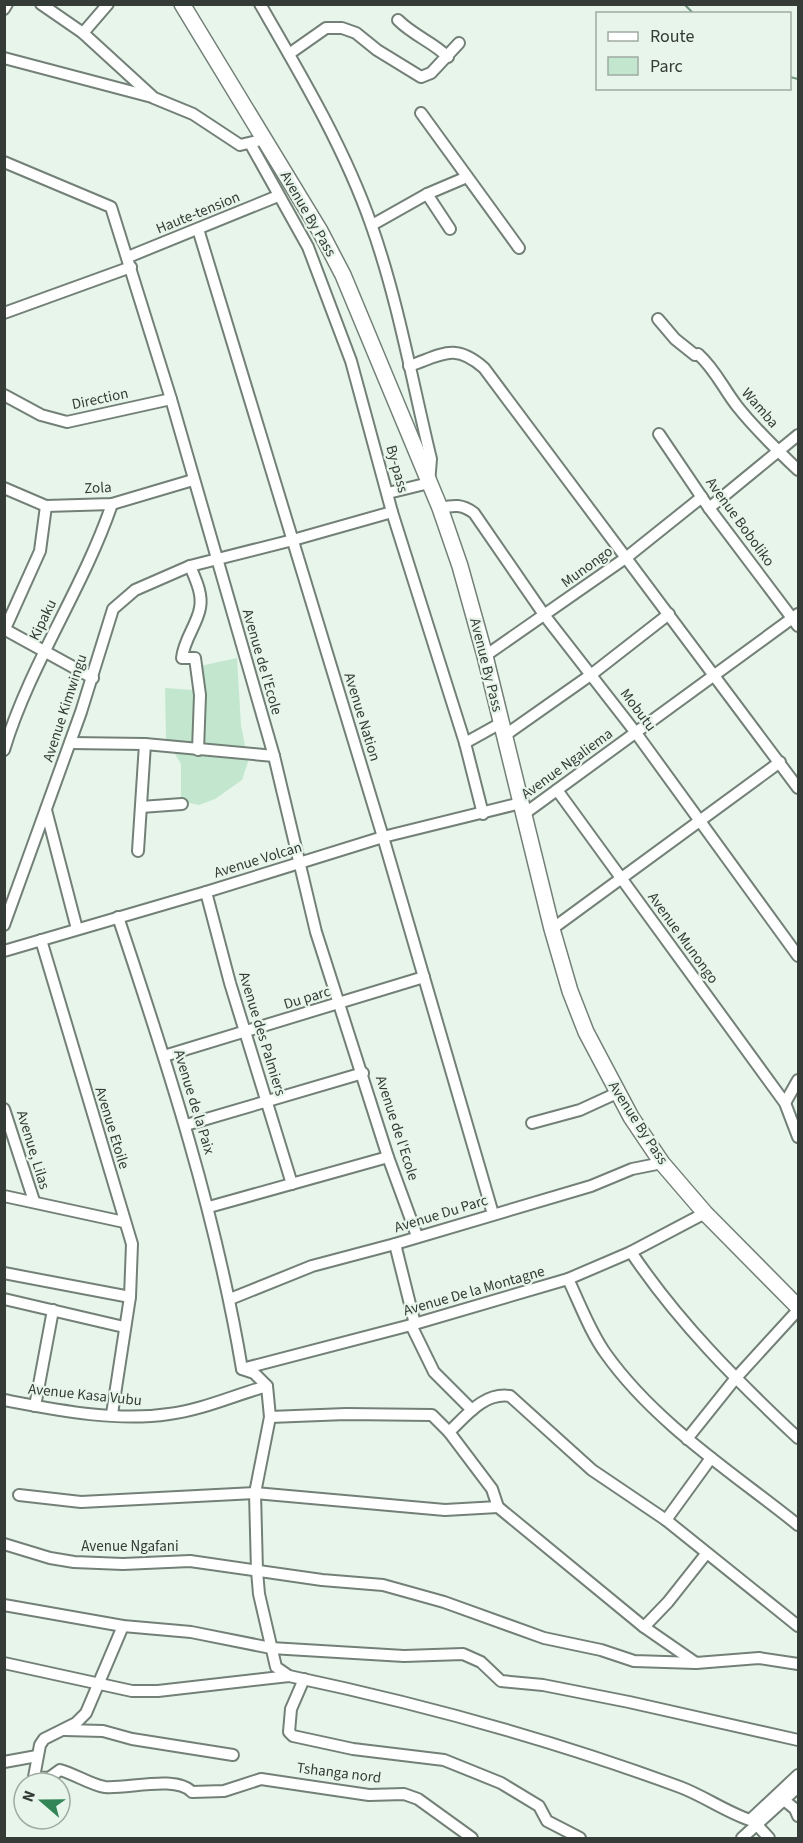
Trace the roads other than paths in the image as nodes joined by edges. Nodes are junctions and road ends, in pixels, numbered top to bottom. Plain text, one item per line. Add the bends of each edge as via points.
1 (7, 4) edge
2 (41, 4) edge
3 (108, 4) edge
4 (182, 4) edge
5 (260, 4) edge
6 (4, 9) edge
7 (398, 20) dead end
8 (83, 33) junction
9 (459, 43) dead end
10 (289, 54) junction
11 (447, 57) junction
12 (4, 58) edge
13 (154, 98) junction
14 (421, 113) dead end
15 (257, 141) junction
16 (4, 162) edge
17 (467, 177) junction
18 (427, 194) junction
19 (278, 196) junction
20 (372, 225) junction
21 (198, 229) junction
22 (450, 229) dead end
23 (519, 248) dead end
24 (130, 262) junction
25 (4, 313) edge
26 (658, 319) dead end
27 (409, 366) junction
28 (4, 395) edge
29 (171, 399) junction
30 (659, 434) dead end
31 (798, 435) edge
32 (779, 452) junction
33 (798, 470) edge
34 (193, 480) junction
35 (429, 483) junction
36 (4, 488) edge
37 (388, 494) junction
38 (702, 498) junction
39 (112, 504) junction
40 (46, 506) junction
41 (440, 508) junction
42 (709, 508) junction
43 (392, 512) junction
44 (293, 540) junction
45 (627, 557) junction
46 (216, 558) junction
47 (190, 566) junction
48 (669, 614) junction
49 (545, 616) junction
50 (797, 619) edge
51 (5, 630) edge
52 (44, 650) junction
53 (485, 657) junction
54 (592, 674) junction
55 (715, 675) junction
56 (93, 678) junction
57 (503, 730) junction
58 (636, 733) junction
59 (70, 743) junction
60 (465, 743) junction
61 (145, 744) junction
62 (4, 750) edge
63 (198, 750) junction
64 (274, 756) junction
65 (780, 762) junction
66 (798, 788) edge
67 (557, 790) junction
68 (182, 804) dead end
69 (141, 807) junction
70 (523, 808) junction
71 (46, 810) junction
72 (483, 814) junction
73 (700, 820) junction
74 (382, 837) junction
75 (138, 851) dead end
76 (301, 862) junction
77 (621, 879) junction
78 (206, 892) junction
79 (118, 917) junction
80 (5, 921) edge
81 (76, 929) junction
82 (552, 929) junction
83 (41, 940) junction
84 (4, 951) edge
85 (798, 956) edge
86 (424, 977) junction
87 (341, 1004) junction
88 (246, 1032) junction
89 (164, 1056) junction
90 (363, 1073) junction
91 (798, 1080) edge
92 (617, 1093) junction
93 (266, 1100) junction
94 (785, 1103) junction
95 (4, 1109) edge
96 (532, 1123) dead end
97 (186, 1125) junction
98 (798, 1137) edge
99 (388, 1157) junction
100 (662, 1163) junction
101 (291, 1184) junction
102 (4, 1196) edge
103 (34, 1201) junction
104 (209, 1207) junction
105 (705, 1213) junction
106 (493, 1214) junction
107 (124, 1222) junction
108 (417, 1236) junction
109 (395, 1244) junction
110 (631, 1252) junction
111 (4, 1274) edge
112 (568, 1280) junction
113 (130, 1297) junction
114 (4, 1299) edge
115 (230, 1299) junction
116 (798, 1309) edge
117 (53, 1310) junction
118 (413, 1324) junction
119 (124, 1327) junction
120 (242, 1369) junction
121 (735, 1379) junction
122 (267, 1386) junction
123 (4, 1400) edge
124 (35, 1406) junction
125 (472, 1410) junction
126 (112, 1414) junction
127 (270, 1417) junction
128 (450, 1432) junction
129 (798, 1438) edge
130 (687, 1439) junction
131 (711, 1458) junction
132 (255, 1493) junction
133 (19, 1494) dead end
134 (498, 1507) junction
135 (666, 1520) junction
136 (798, 1525) edge
137 (4, 1544) edge
138 (706, 1554) junction
139 (257, 1572) junction
140 (4, 1605) edge
141 (123, 1626) junction
142 (798, 1626) edge
143 (644, 1627) junction
144 (271, 1648) junction
145 (4, 1663) edge
146 (696, 1663) junction
147 (798, 1664) edge
148 (289, 1676) junction
149 (304, 1679) junction
150 (99, 1686) junction
151 (65, 1730) junction
152 (798, 1740) edge
153 (233, 1755) dead end
154 (37, 1756) junction
155 (4, 1762) edge
156 (798, 1775) edge
157 (798, 1786) edge
158 (784, 1800) junction
159 (798, 1816) edge
160 (757, 1825) junction
161 (472, 1839) edge
162 (580, 1839) edge
163 (742, 1839) edge
164 (769, 1839) edge

1 - 6 street
2 - 8 street
3 - 8 street
4 - 15 highway, Avenue By Pass
5 - 10 street
7 - 11 street
8 - 13 street
9 - 11 street
10 - 11 street via 326,28 342,28 421,77
10 - 20 street
12 - 13 street
13 - 15 street via 215,126 236,143
14 - 17 street
15 - 19 street, By-pass
15 - 35 highway, Avenue By Pass via 320,231 343,275
16 - 24 street, Avenue de l'Ecole via 109,205
17 - 18 street
17 - 23 street
18 - 20 street
18 - 22 street
19 - 21 street, Haute-tension
19 - 37 street, By-pass via 322,281 351,361
20 - 27 street
21 - 24 street, Haute-tension
21 - 44 street, Avenue Nation
24 - 25 street, Haute-tension
24 - 29 street, Avenue de l'Ecole
26 - 32 street, Wamba via 675,339 704,359 725,391
27 - 35 street via 431,459
27 - 45 street via 454,352 478,363
28 - 29 street, Direction via 41,415 67,422
29 - 34 street, Avenue de l'Ecole
30 - 38 street, Avenue Boboliko
31 - 32 street
32 - 33 street, Wamba
32 - 42 street
34 - 39 street, Zola
34 - 46 street, Avenue de l'Ecole
35 - 37 street
35 - 41 highway, Avenue By Pass
36 - 40 street, Zola
37 - 43 street, By-pass
38 - 42 street, Avenue Boboliko
38 - 45 street, Munongo
39 - 40 street, Zola
39 - 52 street, Kipaku
40 - 51 street via 40,551
41 - 49 street, Mobutu via 455,504 474,513
41 - 53 highway, Avenue By Pass
42 - 50 street, Avenue Boboliko
43 - 44 street, Avenue Kimwingu
43 - 60 street, By-pass
44 - 46 street, Avenue Kimwingu
44 - 74 street, Avenue Nation
45 - 48 street
45 - 49 street, Munongo
46 - 47 street, Avenue Kimwingu
46 - 64 street, Avenue de l'Ecole
47 - 56 street, Avenue Kimwingu via 135,590 113,609
47 - 63 street via 198,586 200,608 182,658 195,658 200,695
48 - 54 street
48 - 55 street
49 - 53 street, Munongo
49 - 54 street, Mobutu
50 - 55 street, Avenue Ngaliema
51 - 52 street
52 - 56 street
52 - 62 street, Kipaku
53 - 57 highway, Avenue By Pass
54 - 57 street
54 - 58 street, Mobutu
55 - 58 street, Avenue Ngaliema
55 - 65 street
56 - 59 street, Avenue Kimwingu
57 - 60 street
57 - 70 highway, Avenue By Pass
58 - 67 street, Avenue Ngaliema
58 - 73 street, Mobutu
59 - 61 street
59 - 71 street, Avenue Kimwingu
60 - 72 street, By-pass
61 - 63 street
61 - 69 street
63 - 64 street
64 - 76 street, Avenue de l'Ecole
65 - 66 street
65 - 73 street
67 - 70 street, Avenue Ngaliema
67 - 77 street, Avenue Munongo
68 - 69 street
69 - 75 street
70 - 72 street, Avenue Volcan
70 - 82 highway, Avenue By Pass
71 - 80 street, Avenue Kimwingu
71 - 81 street
72 - 74 street, Avenue Volcan
73 - 77 street
73 - 85 street, Mobutu
74 - 76 street, Avenue Volcan
74 - 86 street, Avenue Nation
76 - 78 street, Avenue Volcan
76 - 87 street, Avenue de l'Ecole via 316,932
77 - 82 street
77 - 94 street, Avenue Munongo
78 - 79 street, Avenue Volcan
78 - 88 street, Avenue des Palmiers
79 - 81 street, Avenue Volcan
79 - 89 street, Avenue de la Paix
81 - 83 street, Avenue Volcan
82 - 92 highway, Avenue By Pass via 580,1018
83 - 84 street, Avenue Volcan
83 - 107 street, Avenue Etoile
86 - 87 street, Du parc
86 - 106 street, Avenue Nation
87 - 88 street, Du parc
87 - 90 street, Avenue de l'Ecole
88 - 89 street, Du parc
88 - 93 street, Avenue des Palmiers
89 - 97 street, Avenue de la Paix
90 - 93 street
90 - 99 street, Avenue de l'Ecole
91 - 94 street
92 - 96 street via 580,1110
92 - 100 highway, Avenue By Pass
93 - 97 street
93 - 101 street, Avenue des Palmiers
94 - 98 street, Avenue Munongo
95 - 103 street, Avenue, Lilas
97 - 104 street, Avenue de la Paix
99 - 101 street
99 - 108 street, Avenue de l'Ecole
100 - 105 highway, Avenue By Pass
100 - 106 street, Avenue Du Parc
101 - 104 street
102 - 103 street
103 - 107 street
104 - 115 street, Avenue de la Paix
105 - 110 street, Avenue De la Montagne
105 - 116 highway, Avenue By Pass
106 - 108 street, Avenue Du Parc
107 - 113 street, Avenue Etoile via 132,1244
108 - 109 street, Avenue Du Parc
109 - 115 street, Avenue Du Parc via 312,1266
109 - 118 street
110 - 112 street, Avenue De la Montagne
110 - 121 street via 673,1311
111 - 113 street
112 - 118 street, Avenue De la Montagne
112 - 130 street via 604,1352
113 - 119 street, Avenue Etoile
114 - 117 street
115 - 120 street, Avenue de la Paix
116 - 121 street
117 - 119 street
117 - 124 street
118 - 120 street, Avenue De la Montagne
118 - 125 street via 434,1372
119 - 126 street, Avenue Etoile
120 - 122 street via 254,1373
121 - 129 street
121 - 130 street
122 - 126 street, Avenue Kasa Vubu via 172,1414
122 - 127 street
123 - 124 street, Avenue Kasa Vubu
124 - 126 street, Avenue Kasa Vubu
125 - 128 street
125 - 135 street via 491,1397 510,1396 592,1470
127 - 128 street via 428,1414 436,1416
127 - 132 street
128 - 134 street via 492,1489
130 - 131 street
131 - 135 street
131 - 136 street
132 - 133 street via 81,1502
132 - 134 street via 445,1510
132 - 139 street
134 - 143 street
135 - 138 street
137 - 139 street, Avenue Ngafani via 74,1562 190,1561
138 - 142 street
138 - 143 street
139 - 144 street
139 - 146 street, Avenue Ngafani via 384,1585 544,1638 601,1650 634,1662
140 - 141 street
141 - 144 street via 191,1632
141 - 150 street
143 - 146 street
144 - 148 street via 276,1667
144 - 152 street via 404,1656 463,1654 481,1662 501,1681 629,1702
145 - 150 street
146 - 147 street, Avenue Ngafani via 759,1658
148 - 149 street
148 - 150 street via 158,1691
149 - 156 street via 486,1723 682,1788 750,1820
149 - 162 street via 291,1708 289,1732 293,1736 352,1749 444,1760 517,1793 539,1806 547,1821
150 - 151 street via 86,1713
151 - 153 street via 103,1731
151 - 154 street via 44,1739
154 - 155 street
154 - 161 street, Tshanga nord via 34,1777 49,1778 60,1770 103,1787 168,1784 187,1786 192,1792 217,1791 261,1779 369,1795 404,1794 418,1799
157 - 158 street
158 - 159 street
158 - 160 street
160 - 163 street
160 - 164 street

